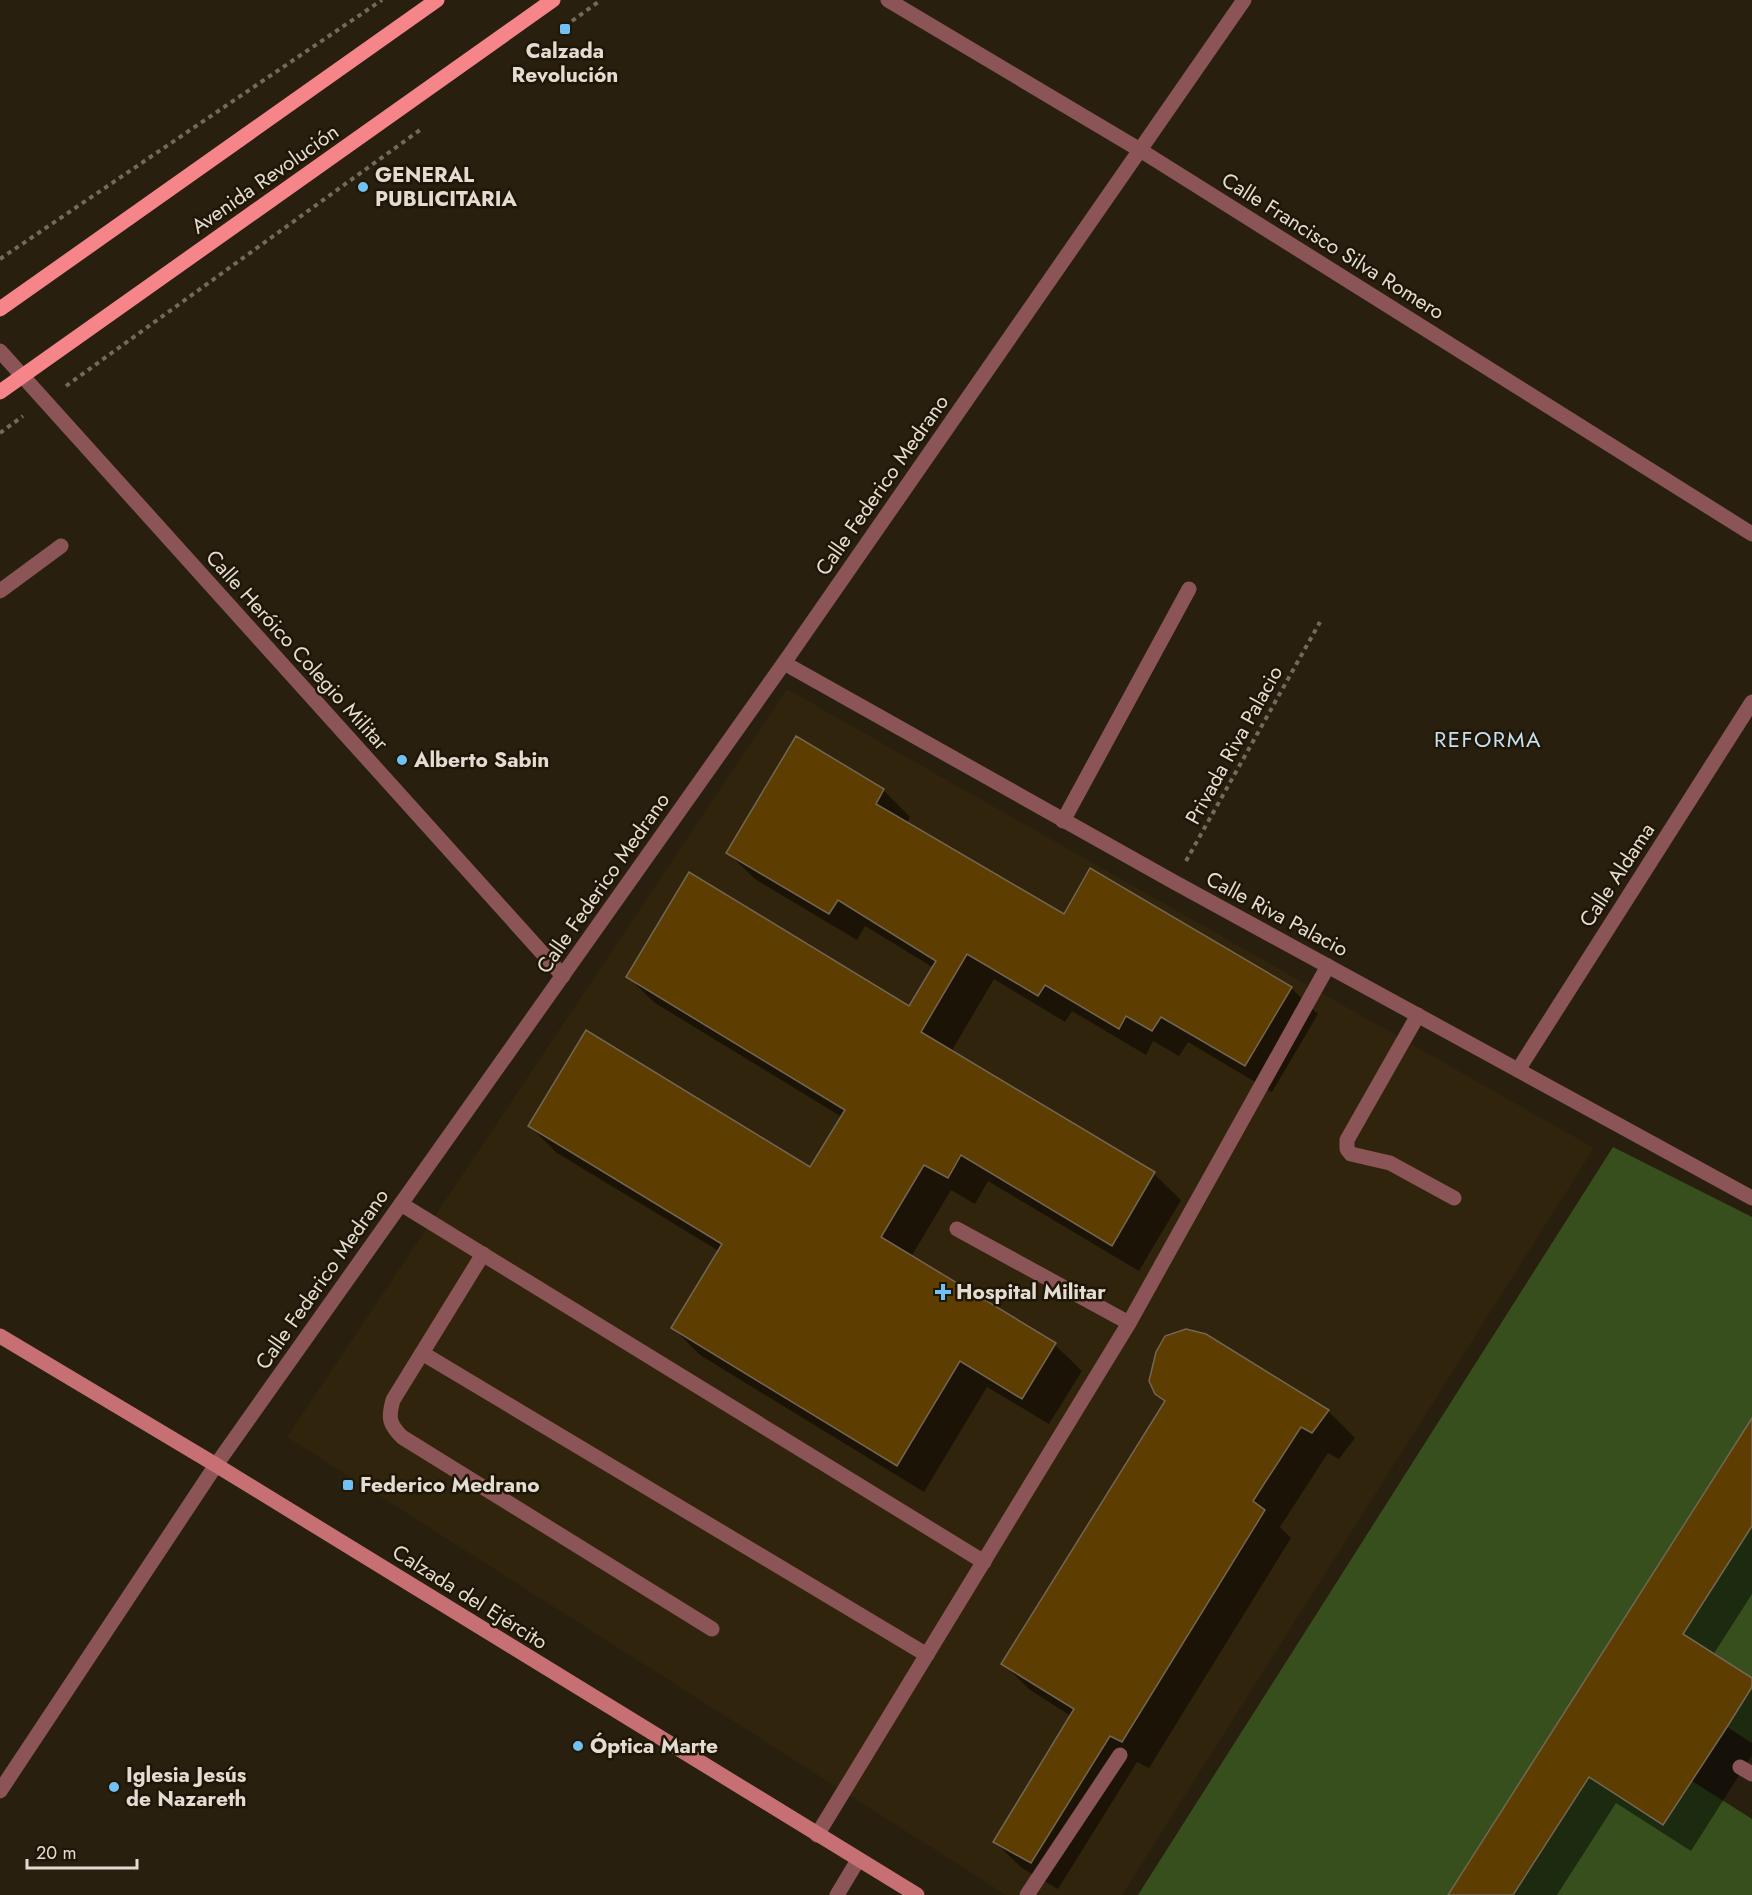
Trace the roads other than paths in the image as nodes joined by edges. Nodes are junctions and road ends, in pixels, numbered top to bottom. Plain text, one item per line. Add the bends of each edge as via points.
1 (437, 0) edge
2 (553, 0) edge
3 (888, 0) edge
4 (1244, 0) edge
5 (1140, 150) junction
6 (0, 309) edge
7 (0, 351) edge
8 (22, 377) junction
9 (0, 392) edge
10 (1752, 534) edge
11 (61, 546) dead end
12 (1189, 589) dead end
13 (0, 591) edge
14 (784, 663) junction
15 (1752, 702) edge
16 (1063, 820) junction
17 (1328, 966) junction
18 (563, 976) junction
19 (1418, 1015) junction
20 (1518, 1070) junction
21 (1455, 1198) dead end
22 (1752, 1198) edge
23 (401, 1204) junction
24 (957, 1229) dead end
25 (483, 1254) junction
26 (1129, 1323) junction
27 (0, 1336) edge
28 (422, 1353) junction
29 (216, 1465) junction
30 (984, 1562) junction
31 (712, 1629) dead end
32 (927, 1655) junction
33 (1120, 1755) dead end
34 (0, 1791) edge
35 (818, 1835) junction
36 (858, 1860) junction
37 (837, 1895) edge
38 (917, 1895) edge
39 (1027, 1895) edge

1 - 6 main road
2 - 8 main road, Avenida Revolución
3 - 5 street, Calle Francisco Silva Romero
4 - 5 street, Calle Federico Medrano
5 - 10 street, Calle Francisco Silva Romero
5 - 14 street, Calle Federico Medrano
7 - 8 street, Calle Heróico Colegio Militar
8 - 9 main road, Avenida Revolución
8 - 18 street, Calle Heróico Colegio Militar
11 - 13 street
12 - 16 street
14 - 16 street, Calle Riva Palacio
14 - 18 street, Calle Federico Medrano
15 - 20 street, Calle Aldama
16 - 17 street, Calle Riva Palacio
17 - 19 street, Calle Riva Palacio
17 - 26 street
18 - 23 street, Calle Federico Medrano
19 - 20 street, Calle Riva Palacio
19 - 21 street via 1347,1140 1347,1149 1351,1154 1390,1163
20 - 22 street, Calle Riva Palacio
23 - 25 street
23 - 29 street, Calle Federico Medrano
24 - 26 street
25 - 28 street
25 - 30 street
26 - 30 street
27 - 29 main road, Calzada del Ejército
28 - 31 street via 389,1413 392,1427 402,1437
28 - 32 street
29 - 34 street, Calle Federico Medrano
29 - 35 main road, Calzada del Ejército
30 - 32 street
32 - 35 street
33 - 39 street
35 - 36 main road, Calzada del Ejército
36 - 37 street
36 - 38 main road, Calzada del Ejército

